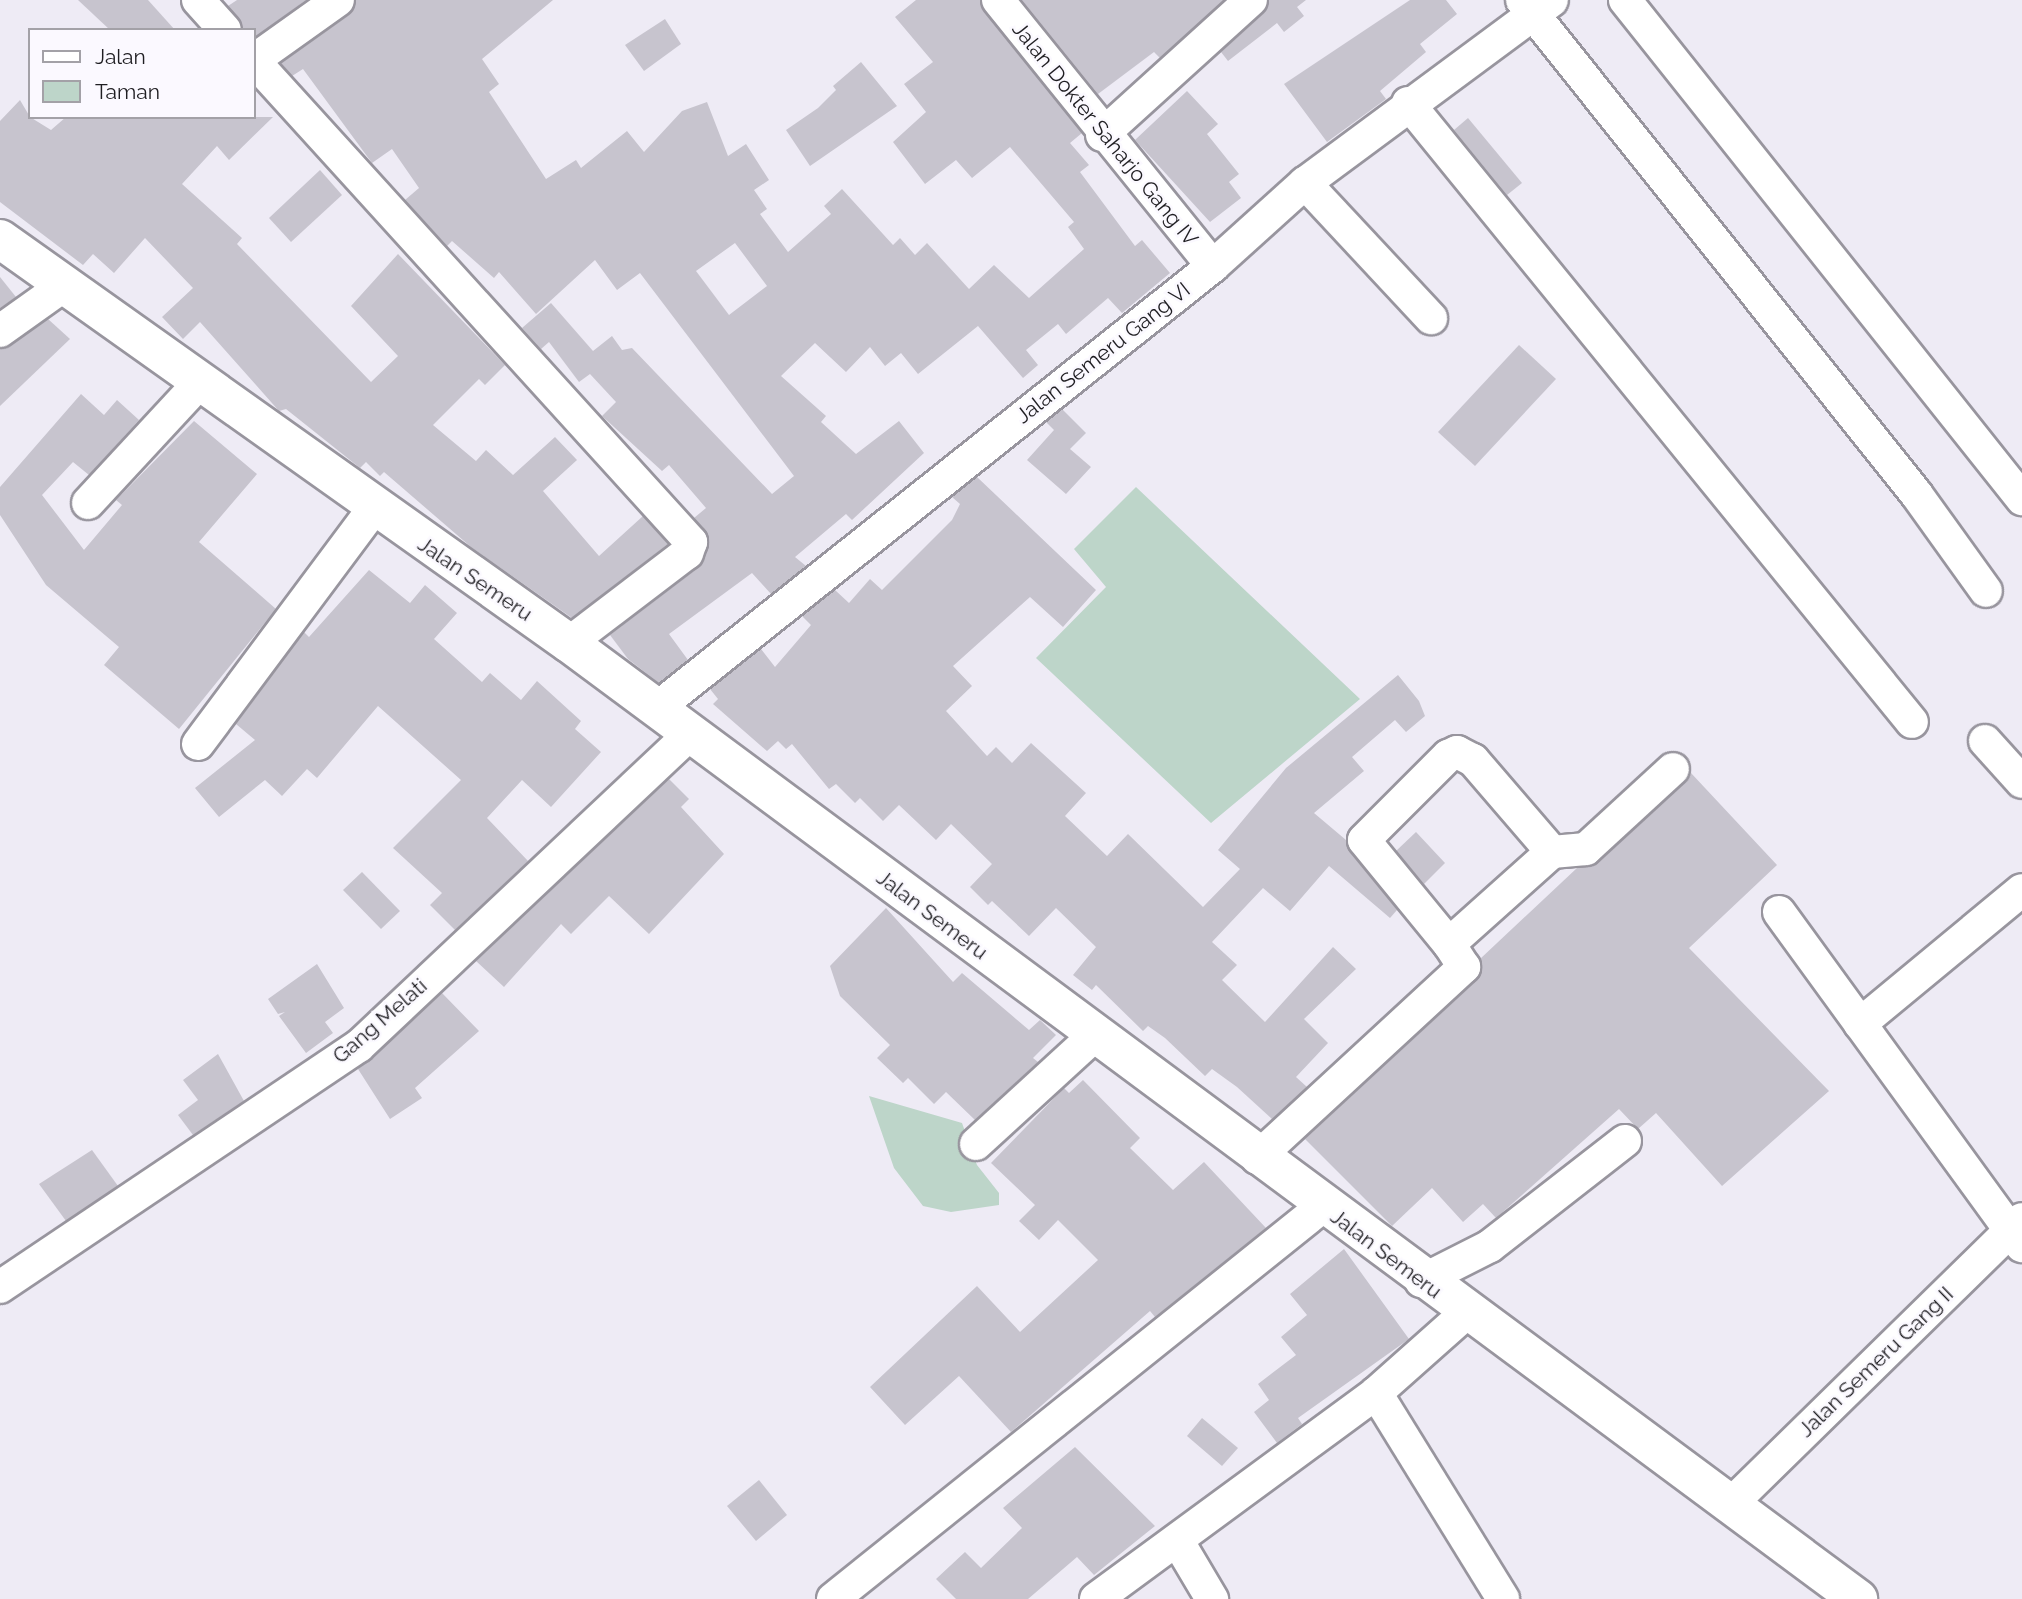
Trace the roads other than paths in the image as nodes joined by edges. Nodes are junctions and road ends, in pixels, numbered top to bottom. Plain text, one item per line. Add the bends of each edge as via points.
1 (198, 0) edge
2 (338, 0) edge
3 (998, 0) edge
4 (1251, 0) edge
5 (1625, 0) edge
6 (1536, 5) edge
7 (223, 28) edge
8 (256, 60) edge
9 (256, 63) edge
10 (1408, 103) junction
11 (1102, 135) junction
12 (1305, 183) junction
13 (0, 239) edge
14 (1213, 267) junction
15 (63, 286) junction
16 (1431, 318) dead end
17 (0, 331) edge
18 (199, 383) junction
19 (2022, 499) edge
20 (88, 503) dead end
21 (373, 509) junction
22 (1986, 591) dead end
23 (569, 643) junction
24 (657, 708) junction
25 (1912, 722) dead end
26 (690, 734) junction
27 (1985, 741) dead end
28 (198, 744) dead end
29 (1673, 769) dead end
30 (2022, 782) edge
31 (1552, 852) junction
32 (2022, 890) edge
33 (1779, 912) dead end
34 (1449, 944) junction
35 (1860, 1024) junction
36 (1094, 1035) junction
37 (1625, 1141) dead end
38 (976, 1144) dead end
39 (1257, 1158) junction
40 (1322, 1206) junction
41 (2018, 1232) edge
42 (1421, 1280) junction
43 (0, 1287) edge
44 (1466, 1313) junction
45 (1376, 1393) junction
46 (1731, 1504) junction
47 (1177, 1540) junction
48 (833, 1599) edge
49 (1096, 1599) edge
50 (1212, 1599) edge
51 (1503, 1599) edge
52 (1857, 1599) edge

1 - 7 street
2 - 8 street
3 - 11 street, Jalan Dokter Saharjo Gang IV
4 - 11 street
5 - 19 street
6 - 10 street, Jalan Semeru Gang VI
6 - 22 street
9 - 23 street via 691,542 687,553
10 - 12 street, Jalan Semeru Gang VI
10 - 25 street
11 - 14 street, Jalan Dokter Saharjo Gang IV
12 - 14 street, Jalan Semeru Gang VI
12 - 16 street
13 - 15 highway, Jalan Semeru
14 - 24 street, Jalan Semeru Gang VI
15 - 17 street
15 - 18 highway, Jalan Semeru
18 - 20 street
18 - 21 highway, Jalan Semeru
21 - 23 highway, Jalan Semeru
21 - 28 street
23 - 24 highway, Jalan Semeru
24 - 26 highway, Jalan Semeru
26 - 36 highway, Jalan Semeru
26 - 43 street, Gang Melati via 359,1046
27 - 30 street
29 - 31 street via 1586,849
31 - 34 street
31 - 34 street via 1473,760 1457,752 1448,756 1364,840
32 - 35 street
33 - 35 street
34 - 39 street via 1464,967
35 - 41 street
36 - 38 street
36 - 39 highway, Jalan Semeru
37 - 42 street via 1498,1241
39 - 40 highway, Jalan Semeru
40 - 42 highway, Jalan Semeru
40 - 48 street
41 - 46 street, Jalan Semeru Gang II
42 - 44 highway, Jalan Semeru
44 - 45 street
44 - 46 highway, Jalan Semeru
45 - 47 street
45 - 51 street
46 - 52 highway, Jalan Semeru
47 - 49 street
47 - 50 street

